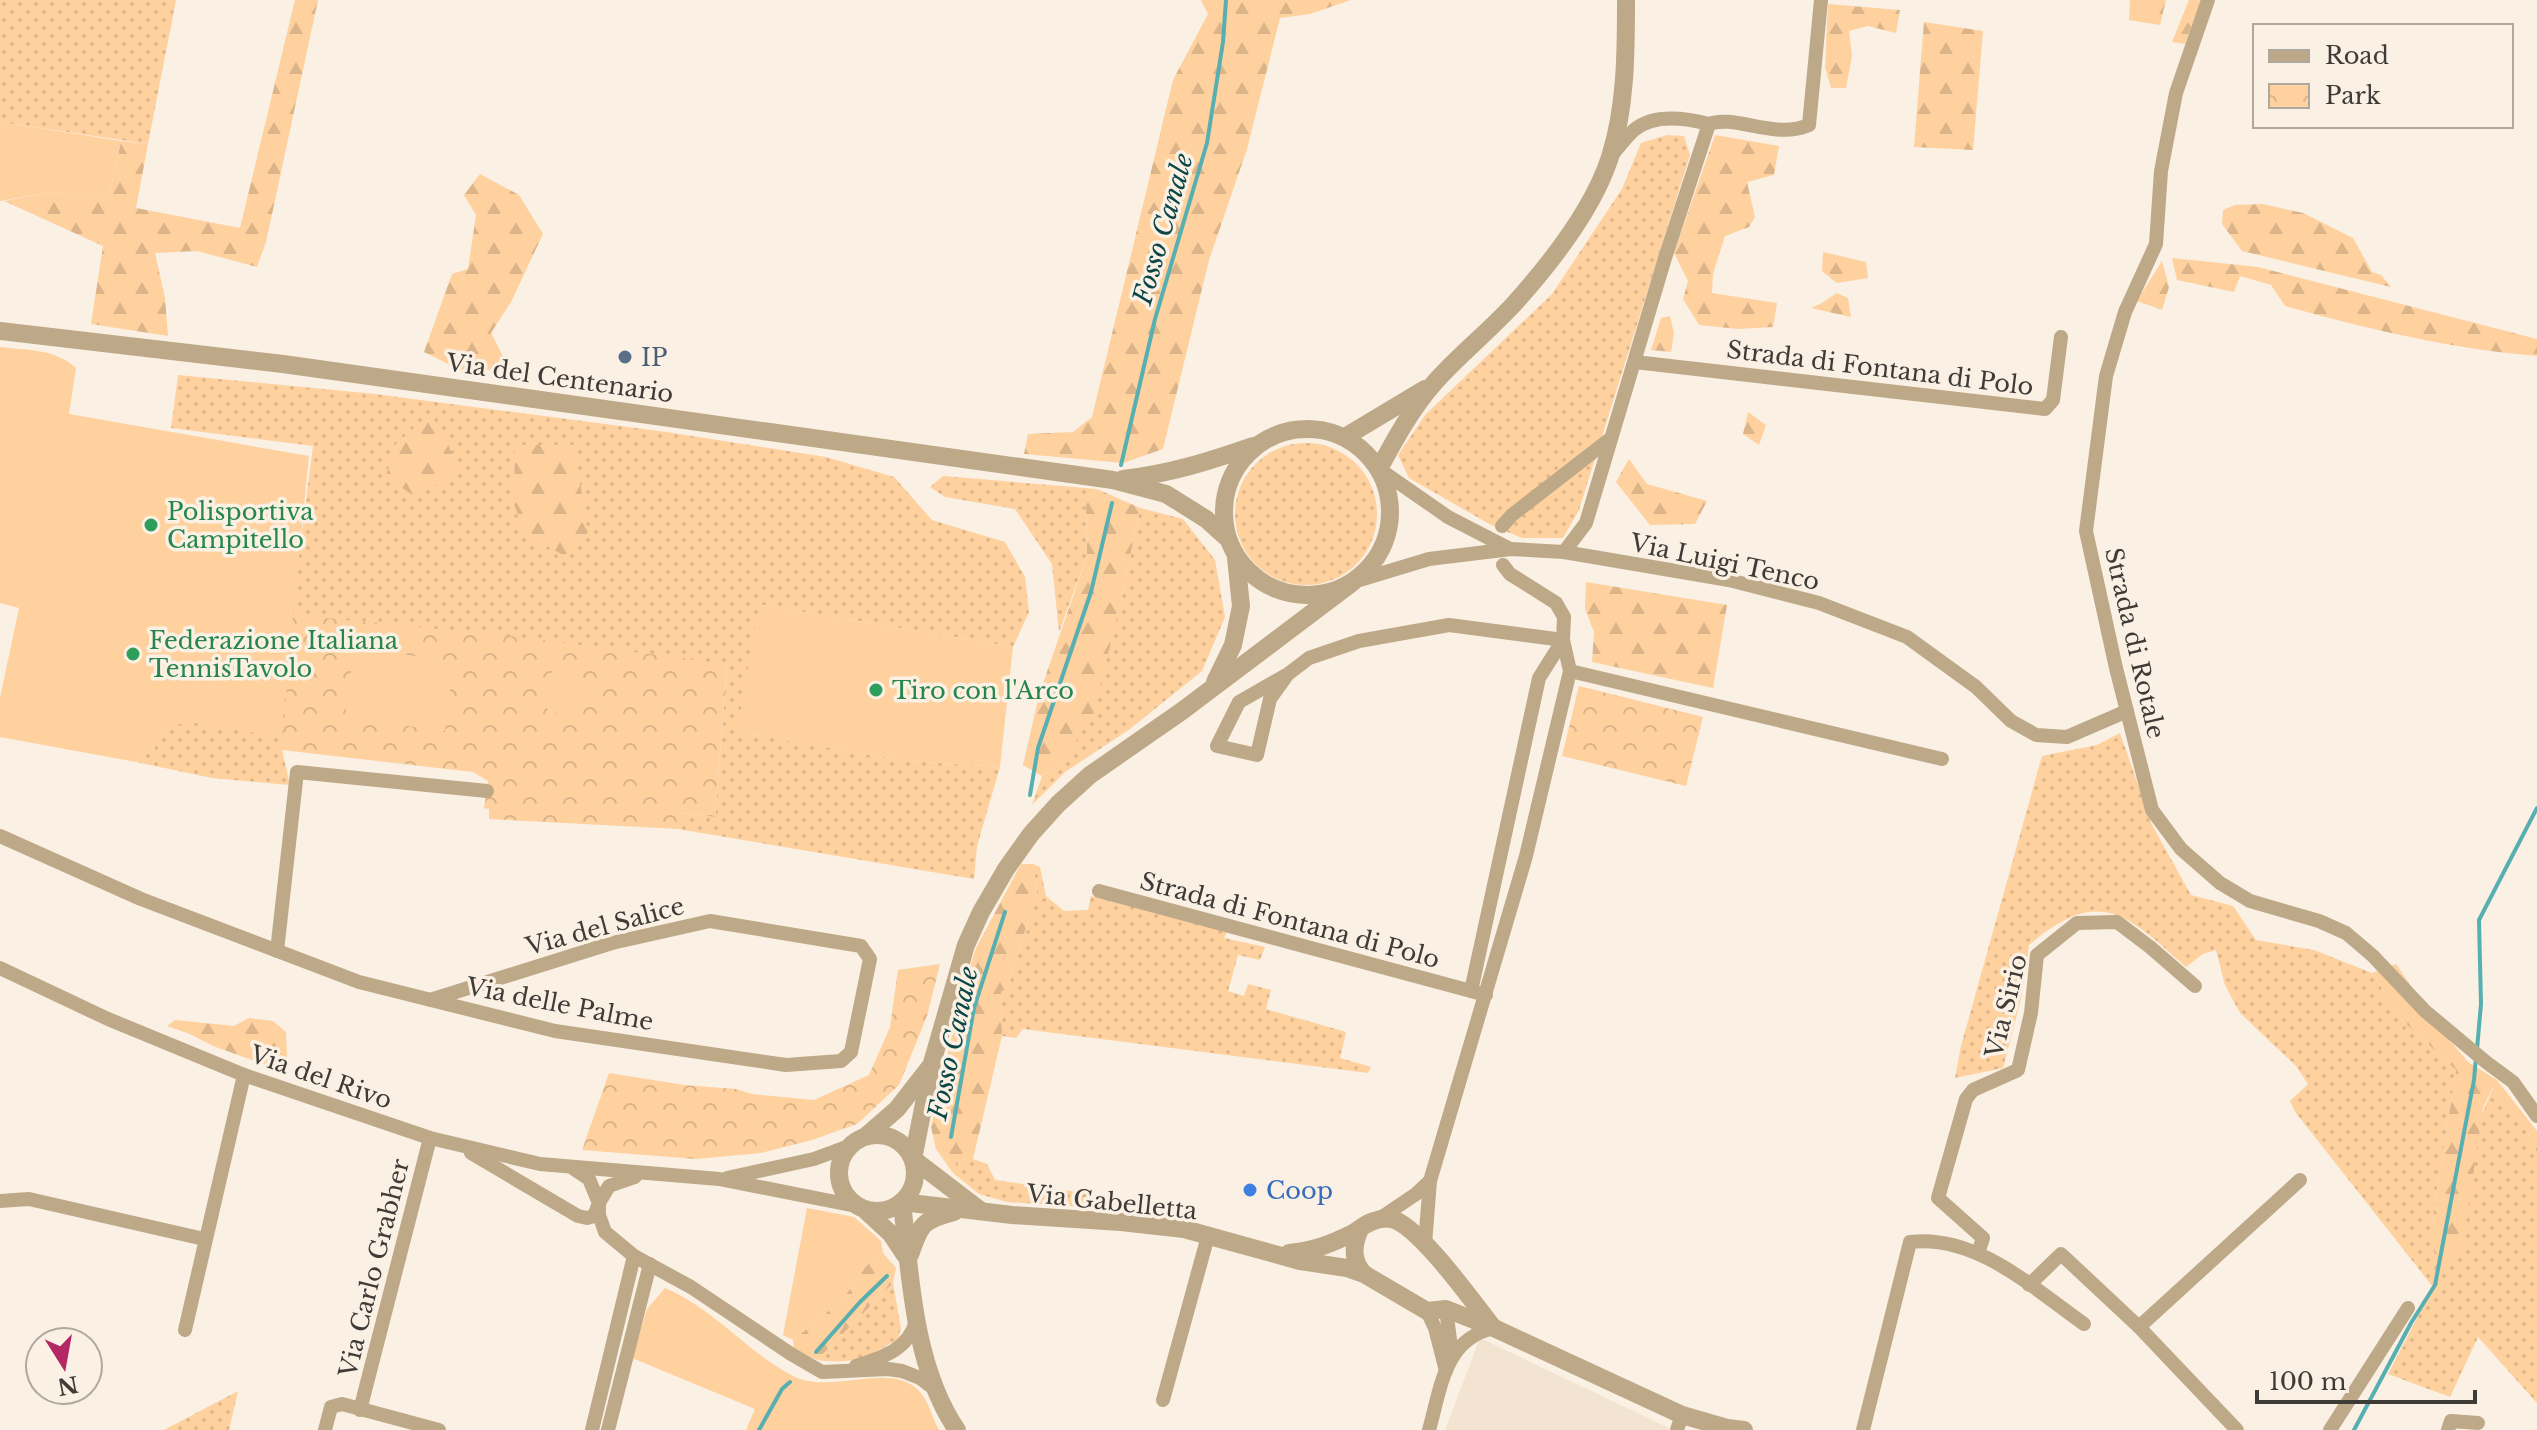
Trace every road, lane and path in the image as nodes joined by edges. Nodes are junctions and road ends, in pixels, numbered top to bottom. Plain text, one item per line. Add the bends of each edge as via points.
1 (1626, 0) edge
2 (1821, 0) edge
3 (2208, 0) edge
4 (1709, 124) junction
5 (1610, 158) junction
6 (0, 331) edge
7 (2061, 337) dead end
8 (1635, 362) junction
9 (1434, 383) junction
10 (1345, 437) junction
11 (1611, 438) junction
12 (1255, 446) junction
13 (1379, 469) junction
14 (1113, 480) junction
15 (1502, 526) dead end
16 (1226, 537) junction
17 (1511, 549) junction
18 (1564, 552) junction
19 (1236, 558) junction
20 (1503, 565) dead end
21 (1353, 582) junction
22 (1563, 640) junction
23 (1570, 671) junction
24 (1288, 674) junction
25 (1213, 686) junction
26 (2127, 711) junction
27 (1942, 759) dead end
28 (487, 791) dead end
29 (0, 836) edge
30 (1099, 891) dead end
31 (277, 951) junction
32 (0, 968) edge
33 (2195, 986) dead end
34 (1478, 993) junction
35 (430, 1000) junction
36 (841, 1061) joint
37 (932, 1063) junction
38 (244, 1075) junction
39 (2537, 1116) edge
40 (919, 1128) junction
41 (866, 1136) junction
42 (430, 1138) junction
43 (455, 1144) junction
44 (849, 1146) junction
45 (913, 1159) junction
46 (574, 1168) junction
47 (643, 1174) junction
48 (719, 1179) junction
49 (2300, 1180) dead end
50 (1430, 1181) junction
51 (943, 1183) junction
52 (0, 1201) edge
53 (902, 1202) junction
54 (599, 1203) junction
55 (861, 1208) junction
56 (961, 1210) junction
57 (984, 1213) junction
58 (1379, 1219) junction
59 (1360, 1229) junction
60 (1208, 1236) junction
61 (204, 1239) junction
62 (1425, 1244) junction
63 (1978, 1253) junction
64 (1280, 1254) junction
65 (634, 1256) junction
66 (908, 1261) junction
67 (650, 1264) junction
68 (1364, 1274) junction
69 (1457, 1283) junction
70 (2029, 1285) junction
71 (2408, 1308) dead end
72 (1437, 1310) junction
73 (917, 1317) junction
74 (2084, 1324) dead end
75 (2139, 1327) junction
76 (1494, 1328) junction
77 (185, 1330) dead end
78 (1452, 1355) junction
79 (1446, 1371) junction
80 (839, 1372) junction
81 (933, 1388) junction
82 (1163, 1400) dead end
83 (360, 1410) junction
84 (1680, 1422) edge
85 (2478, 1423) dead end
86 (325, 1430) edge
87 (439, 1430) edge
88 (592, 1430) edge
89 (608, 1430) edge
90 (957, 1430) edge
91 (1429, 1430) edge
92 (1744, 1430) edge
93 (1863, 1430) edge
94 (2237, 1430) edge
95 (2330, 1430) edge
96 (2448, 1430) edge

1 - 5 street via 1622,103
2 - 4 street via 1809,125 1795,131
3 - 26 street, Strada di Rotale via 2176,93 2161,171 2156,244 2125,312 2106,376 2086,531
4 - 5 street via 1680,117 1653,122 1635,129
4 - 8 street
5 - 9 street via 1560,249
6 - 14 street, Via del Centenario via 283,364
7 - 8 street, Strada di Fontana di Polo via 2053,400 2045,409
8 - 11 street
9 - 10 street
9 - 13 street via 1401,427
10 - 12 street via 1299,429
10 - 13 street
11 - 15 street
11 - 18 street via 1586,523
12 - 14 street, Via del Centenario via 1190,467
12 - 16 street via 1226,487
13 - 17 street, Via Luigi Tenco via 1448,517
13 - 21 street via 1389,493 1391,518 1372,565
14 - 16 street, Via del Centenario via 1166,494
16 - 19 street
17 - 18 street, Via Luigi Tenco
17 - 21 street, Via Luigi Tenco via 1429,559
18 - 26 street, Via Luigi Tenco via 1729,580 1882,626 1917,644 1976,687 2011,721 2036,735 2067,737
19 - 21 street via 1254,578 1277,591 1329,593
19 - 25 street via 1241,606 1233,645
20 - 22 street via 1556,603 1564,617
21 - 25 street
22 - 23 street
22 - 24 street via 1449,625 1359,641 1309,658
22 - 34 street via 1539,678
23 - 27 street
23 - 34 street via 1526,856
24 - 24 street via 1270,699 1257,755 1217,746 1239,702
25 - 37 street via 1090,775 1031,834 966,945
26 - 39 street, Strada di Rotale via 2152,810 2181,849 2250,901 2346,933 2425,1011 2513,1082
28 - 31 street via 297,772
29 - 31 street, Via delle Palme via 141,899
30 - 34 street, Strada di Fontana di Polo
31 - 35 street, Via delle Palme via 359,982
32 - 38 street, Via del Rivo
33 - 63 street, Via Sirio via 2117,922 2077,923 2037,955 2018,1070 1973,1090 1966,1099 1938,1198 1983,1238
34 - 50 street
35 - 36 street, Via delle Palme via 555,1031 786,1065
35 - 36 street, Via del Salice via 612,943 710,921 861,946 870,959 851,1052
37 - 40 street
37 - 41 street via 897,1109
38 - 42 street, Via del Rivo
38 - 61 street
40 - 45 street
40 - 51 street via 925,1155
41 - 44 street
41 - 45 street via 894,1138
42 - 43 street, Via del Rivo
42 - 83 street, Via Carlo Grabher
43 - 46 street, Via del Rivo
43 - 54 street via 578,1216 594,1216
44 - 48 street
44 - 55 street via 841,1157 839,1184
45 - 51 street
45 - 53 street via 915,1182
46 - 47 street, Via del Rivo
46 - 54 street via 589,1179
47 - 48 street
47 - 54 street via 609,1186
48 - 55 street
49 - 75 street
50 - 58 street
50 - 62 street
51 - 57 street
52 - 61 street via 29,1199
53 - 55 street via 885,1211
53 - 56 street, Via Gabelletta
53 - 66 street
54 - 65 street via 605,1232
55 - 66 street via 891,1234
56 - 57 street, Via Gabelletta
56 - 66 street via 935,1217 919,1229
57 - 60 street, Via Gabelletta via 1121,1222
58 - 59 street, Via Gabelletta
58 - 62 street, Via Gabelletta via 1393,1219
59 - 64 street, Via Gabelletta via 1311,1251
59 - 68 street via 1354,1256
60 - 64 street, Via Gabelletta
60 - 82 street
61 - 77 street
62 - 69 street, Via Gabelletta
63 - 70 street
63 - 93 street via 1946,1243 1910,1242
64 - 68 street, Via Gabelletta
65 - 67 street
65 - 88 street
66 - 73 street
67 - 80 street via 822,1372
67 - 89 street
68 - 72 street, Via Gabelletta
69 - 72 street via 1456,1292
69 - 76 street, Via Gabelletta
70 - 74 street
70 - 75 street via 2061,1254
71 - 95 street
72 - 76 street, Via Gabelletta
72 - 78 street
72 - 79 street via 1435,1328
73 - 80 street via 912,1334 898,1348
73 - 81 street
75 - 94 street
76 - 78 street via 1468,1338
76 - 84 street, Via Gabelletta
78 - 79 street
79 - 91 street
80 - 81 street via 902,1371
81 - 90 street
83 - 86 street, Via Carlo Grabher via 342,1404 331,1407
83 - 87 street, Via Carlo Grabher
84 - 92 street, Via Gabelletta
85 - 96 street via 2451,1421

